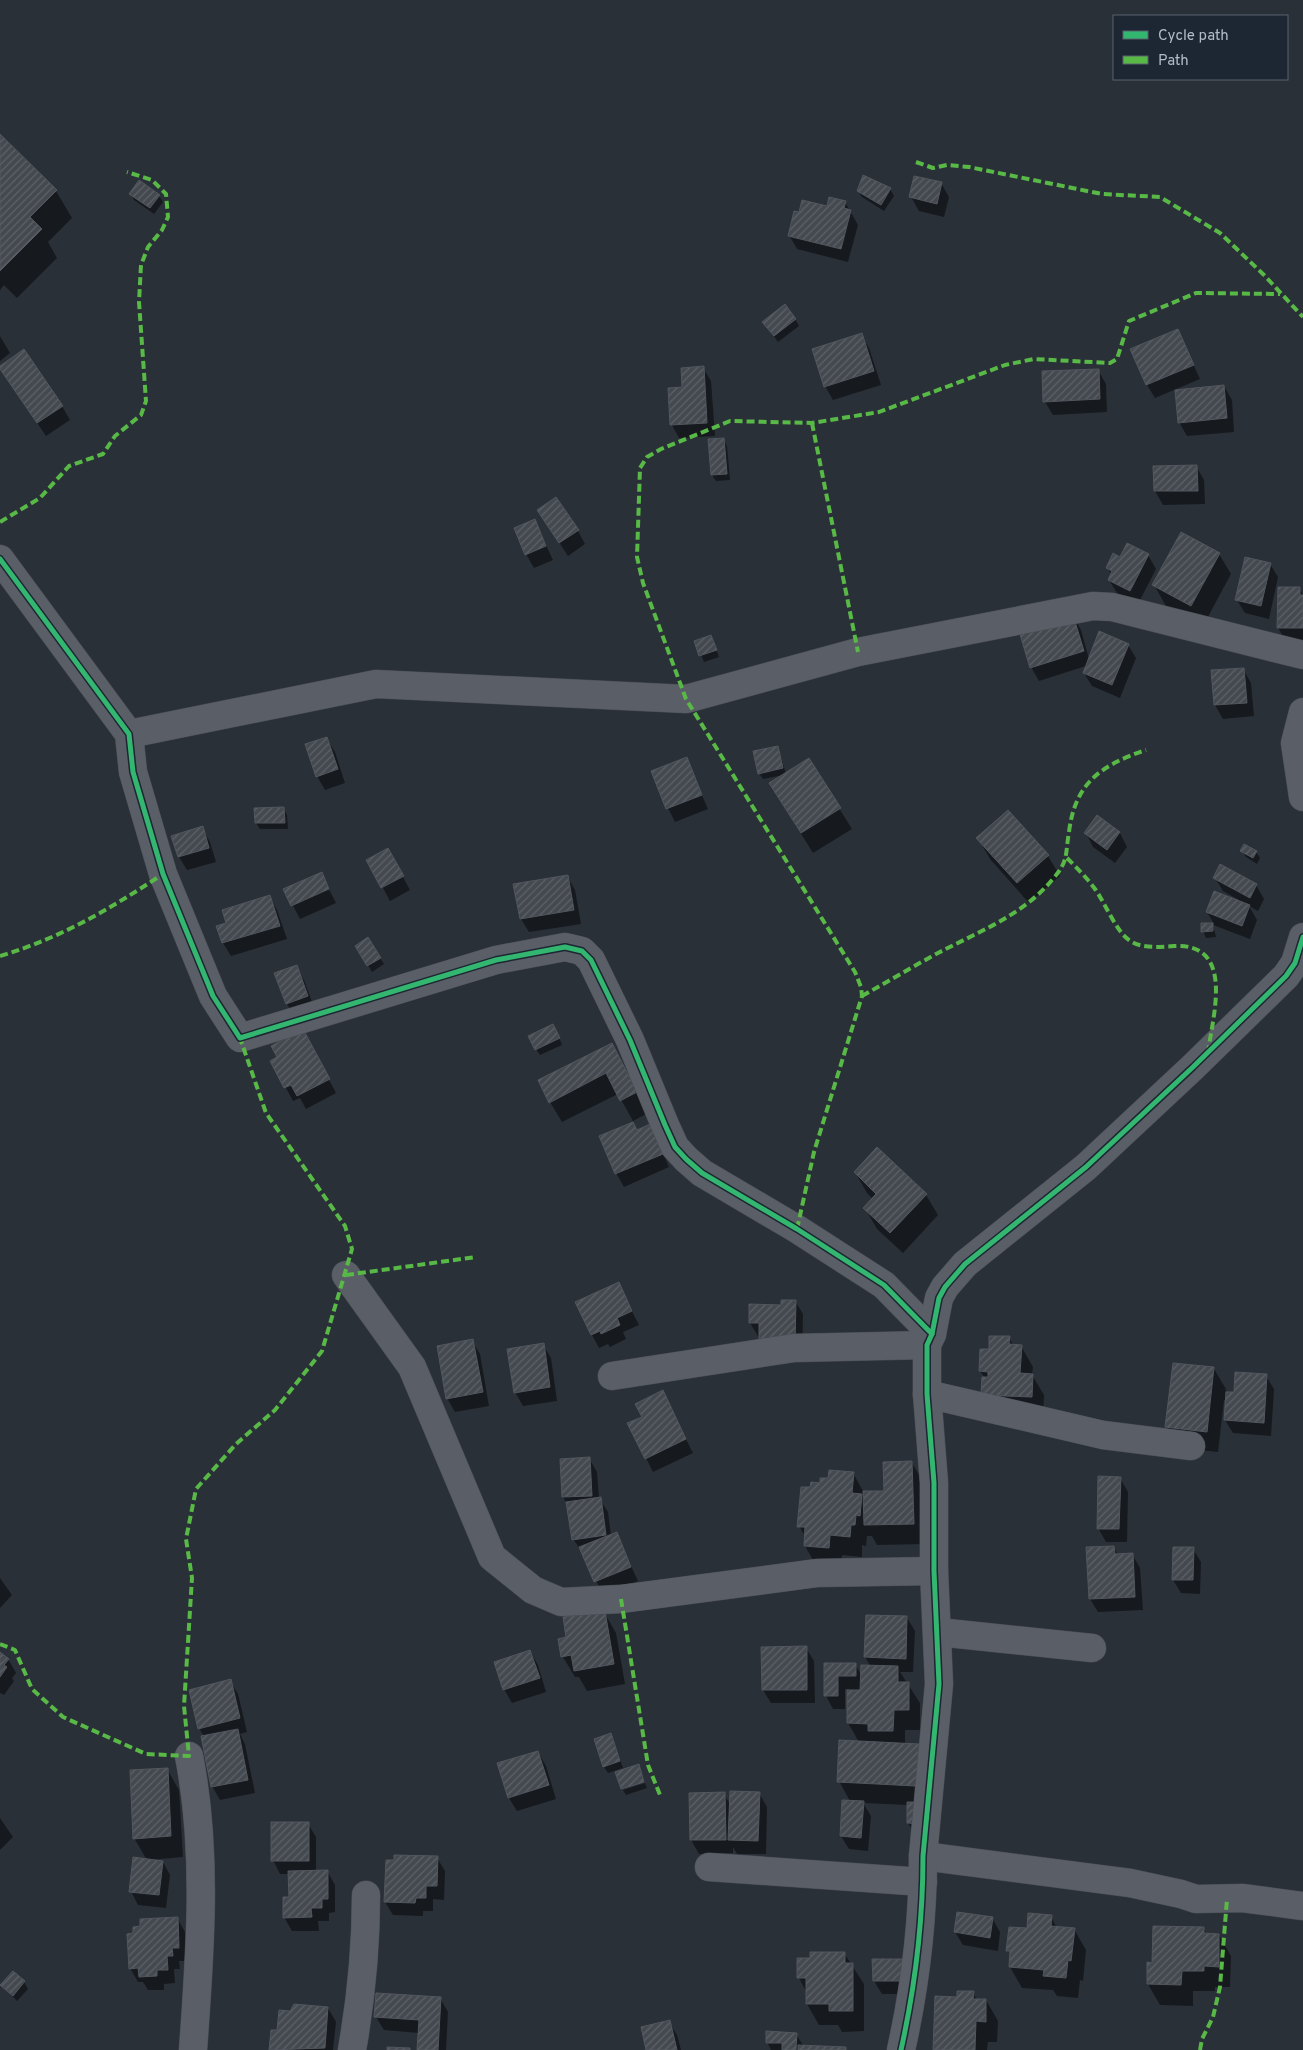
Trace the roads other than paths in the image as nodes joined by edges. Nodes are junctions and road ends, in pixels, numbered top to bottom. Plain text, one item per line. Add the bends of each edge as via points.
1 (0, 559) edge
2 (1303, 655) edge
3 (1303, 712) edge
4 (129, 734) junction
5 (1303, 797) edge
6 (1303, 936) edge
7 (346, 1275) dead end
8 (930, 1340) junction
9 (612, 1376) dead end
10 (927, 1394) junction
11 (1191, 1446) dead end
12 (934, 1571) junction
13 (938, 1632) junction
14 (1092, 1648) dead end
15 (189, 1756) dead end
16 (709, 1867) dead end
17 (923, 1869) junction
18 (366, 1896) dead end
19 (1303, 1906) edge
20 (193, 2050) edge
21 (352, 2050) edge
22 (901, 2050) edge

1 - 4 street
2 - 4 street via 1112,608 1092,606 858,652 686,699 376,684
3 - 5 street via 1295,743
4 - 8 street via 133,772 162,874 213,996 240,1038 496,960 564,947 582,951 591,960 630,1040 675,1147 702,1173 798,1229 884,1285
6 - 8 street via 1295,963 1286,976 1193,1067 1086,1166 965,1264 939,1298
7 - 12 street via 412,1367 492,1556 534,1590 561,1602 569,1602 621,1599 817,1573
8 - 9 street via 794,1348
8 - 10 street
10 - 11 street via 1103,1435
10 - 12 street via 934,1483
12 - 13 street
13 - 14 street
13 - 17 street via 939,1684
15 - 20 street via 199,1826 200,1938
16 - 17 street
17 - 19 street via 1130,1883 1196,1899 1242,1898
17 - 22 street via 909,2012
18 - 21 street via 358,2018

